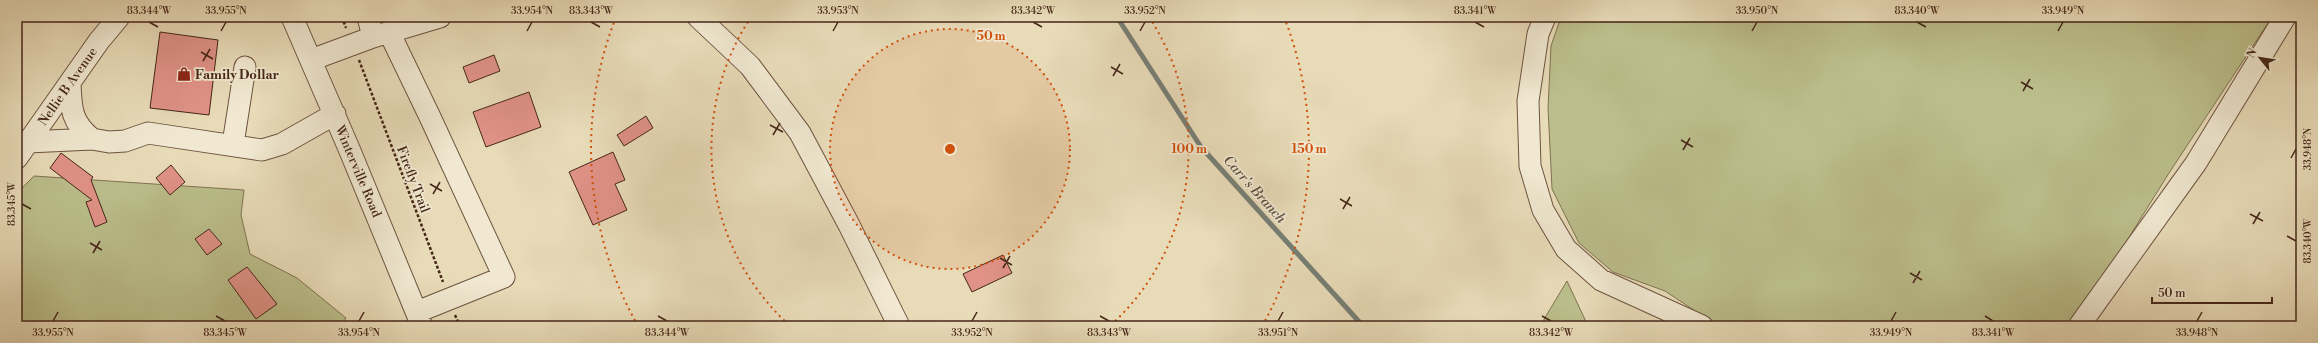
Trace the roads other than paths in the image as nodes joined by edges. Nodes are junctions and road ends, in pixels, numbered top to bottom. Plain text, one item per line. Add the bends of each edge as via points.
1 (119, 17) edge
2 (292, 17) edge
3 (368, 17) edge
4 (440, 17) edge
5 (698, 17) edge
6 (1545, 17) edge
7 (2285, 17) edge
8 (392, 29) edge
9 (311, 60) junction
10 (245, 67) dead end
11 (70, 83) junction
12 (335, 114) junction
13 (92, 139) junction
14 (233, 144) junction
15 (23, 150) edge
16 (419, 319) edge
17 (899, 326) edge
18 (1702, 326) edge
19 (2079, 326) edge

1 - 11 street, Nellie B Avenue
2 - 9 street, Winterville Road
3 - 8 street
4 - 8 street
5 - 17 street via 750,66 800,133
6 - 18 street via 1538,34 1528,101 1530,166 1543,210 1566,249 1601,280
7 - 19 street via 2196,163
8 - 9 street
8 - 16 street via 504,277
9 - 12 street, Winterville Road
10 - 14 street
11 - 13 street via 71,109 83,132
11 - 15 street, Nellie B Avenue
12 - 14 street via 282,144 262,150
12 - 16 street, Winterville Road
13 - 14 street via 125,141 148,134
13 - 15 street

